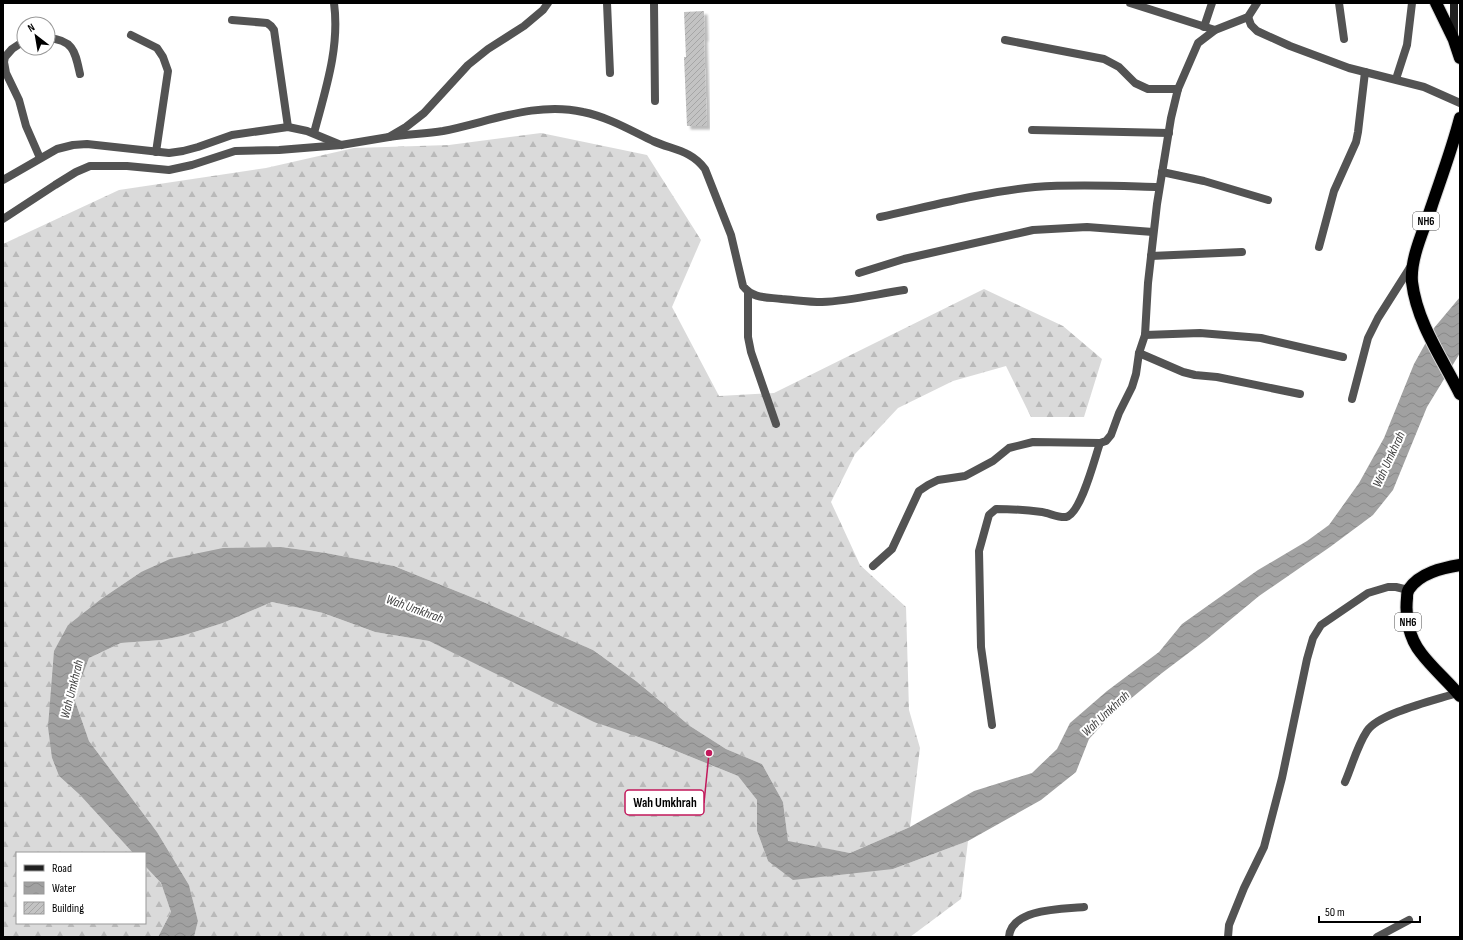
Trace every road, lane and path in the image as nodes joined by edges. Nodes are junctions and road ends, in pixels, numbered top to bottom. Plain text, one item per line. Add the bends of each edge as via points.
1 (334, 3) edge
2 (548, 3) edge
3 (607, 3) edge
4 (654, 3) edge
5 (1130, 3) edge
6 (1212, 3) edge
7 (1257, 3) edge
8 (1339, 3) edge
9 (1412, 3) edge
10 (1436, 3) edge
11 (1454, 3) edge
12 (1248, 17) junction
13 (232, 20) dead end
14 (1204, 27) junction
15 (1215, 30) junction
16 (131, 35) dead end
17 (56, 39) edge
18 (1344, 39) dead end
19 (1005, 40) dead end
20 (1454, 40) junction
21 (16, 46) edge
22 (1460, 58) edge
23 (1365, 72) junction
24 (610, 73) dead end
25 (80, 74) dead end
26 (1396, 80) junction
27 (1178, 88) junction
28 (655, 101) dead end
29 (1460, 103) edge
30 (1460, 118) edge
31 (288, 127) junction
32 (1032, 130) dead end
33 (314, 133) junction
34 (1169, 133) junction
35 (389, 137) junction
36 (341, 145) junction
37 (156, 152) junction
38 (40, 158) junction
39 (1162, 172) junction
40 (3, 180) edge
41 (1160, 187) junction
42 (1268, 200) dead end
43 (880, 217) dead end
44 (3, 219) edge
45 (1154, 232) junction
46 (1319, 247) dead end
47 (1242, 252) dead end
48 (1151, 256) junction
49 (1414, 262) junction
50 (859, 273) dead end
51 (904, 290) dead end
52 (748, 293) junction
53 (1145, 335) junction
54 (1139, 353) junction
55 (1344, 357) dead end
56 (1458, 391) edge
57 (1300, 394) dead end
58 (1352, 399) dead end
59 (776, 424) dead end
60 (1100, 443) junction
61 (1460, 565) edge
62 (873, 566) dead end
63 (1408, 590) junction
64 (1459, 694) edge
65 (992, 724) dead end
66 (1345, 782) dead end
67 (1084, 907) dead end
68 (1409, 920) dead end
69 (1009, 937) edge
70 (1228, 937) edge
71 (1377, 937) edge

1 - 33 street via 336,23 331,70
2 - 35 street via 524,26 468,65 424,113
3 - 24 street
4 - 28 street
5 - 14 street
6 - 14 street
7 - 12 street
8 - 18 street
9 - 26 street via 1407,45
10 - 20 highway
11 - 20 street
12 - 15 street
12 - 23 street via 1257,31 1321,58
13 - 31 street via 266,24 274,30
14 - 15 street
15 - 27 street via 1198,43
16 - 37 street via 157,48 168,71
17 - 25 street via 74,49
19 - 27 street via 1104,59 1119,67 1135,83 1148,89
20 - 22 highway
21 - 38 street via 5,57 6,73 19,100 26,126
23 - 26 street
23 - 46 street via 1356,142 1334,191
26 - 29 street via 1424,87
27 - 34 street
30 - 49 highway, NH6
31 - 33 street
31 - 37 street via 232,134 183,151
32 - 34 street
33 - 36 street
34 - 39 street
35 - 36 street
35 - 52 street via 443,131 520,112 565,109 596,115 691,155 699,160 705,169 731,235 743,286
36 - 44 street via 235,151 169,170 90,166 76,172
37 - 38 street via 87,144 57,149
38 - 40 street
39 - 41 street
39 - 42 street via 1204,181
41 - 43 street via 1034,188 973,197
41 - 45 street
45 - 48 street
45 - 50 street via 1087,227 1033,230 904,259
47 - 48 street
48 - 53 street
49 - 56 highway, NH6 via 1412,280 1424,326
49 - 58 street via 1371,331
51 - 52 street via 823,302 754,296
52 - 59 street via 748,337 751,352
53 - 54 street
53 - 55 street via 1200,333 1261,338
54 - 57 street via 1195,376 1217,377
54 - 60 street via 1132,387 1111,435
60 - 62 street via 1033,442 1009,448 993,461 965,476 938,480 928,485 919,491 892,549
60 - 65 street via 1084,493 1075,511 1070,515 1063,517 1042,512 996,509 989,515 979,558 981,646
61 - 63 highway via 1427,575
63 - 64 highway, NH6 via 1407,619 1412,637 1421,653
63 - 70 street via 1388,587 1368,593 1321,625 1314,638 1264,847 1229,925
64 - 66 street via 1396,713 1375,724 1363,739
67 - 69 street via 1038,911 1013,926
68 - 71 street

